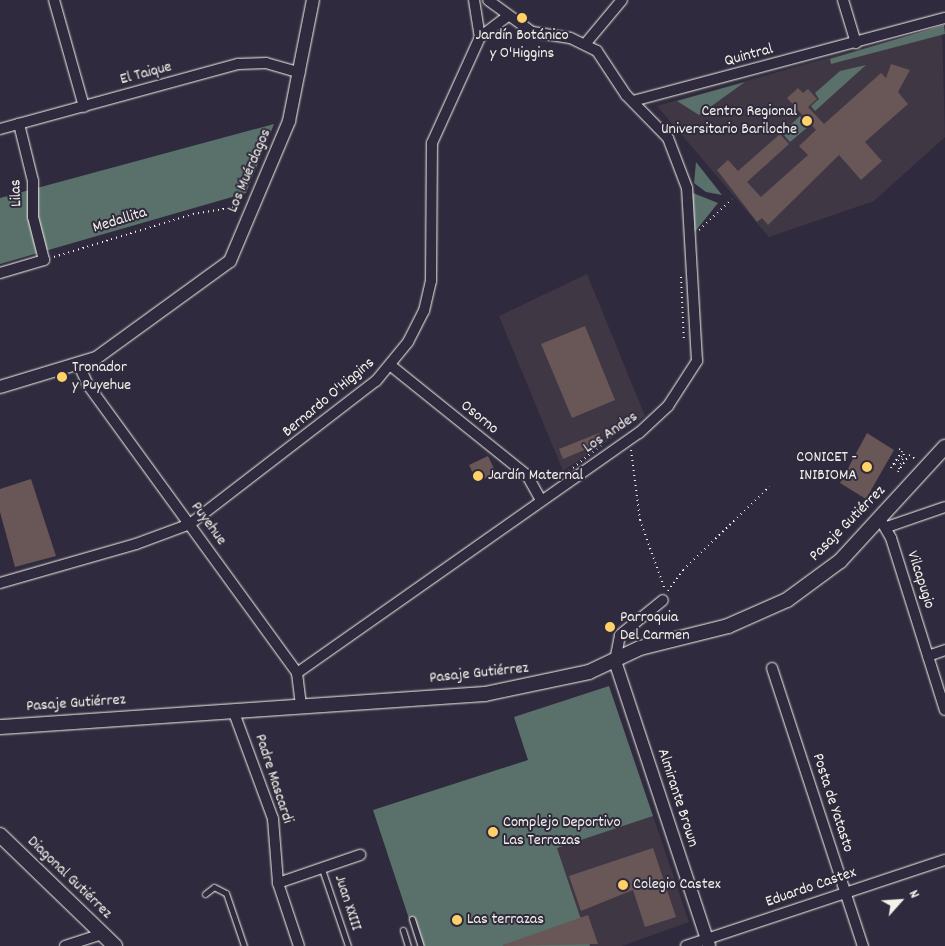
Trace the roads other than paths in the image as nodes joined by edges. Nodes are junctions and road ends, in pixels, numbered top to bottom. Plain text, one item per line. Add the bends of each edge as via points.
1 (54, 0) edge
2 (313, 0) edge
3 (474, 0) edge
4 (488, 0) edge
5 (622, 0) edge
6 (843, 0) edge
7 (506, 17) junction
8 (945, 18) edge
9 (480, 37) junction
10 (586, 43) junction
11 (856, 43) junction
12 (300, 73) junction
13 (634, 101) junction
14 (84, 107) junction
15 (20, 124) junction
16 (0, 129) edge
17 (0, 273) edge
18 (79, 365) junction
19 (390, 365) junction
20 (0, 387) edge
21 (945, 447) edge
22 (541, 500) junction
23 (945, 507) edge
24 (883, 523) junction
25 (190, 524) junction
26 (0, 583) edge
27 (663, 600) road end
28 (945, 650) edge
29 (928, 656) junction
30 (615, 661) junction
31 (772, 668) dead end
32 (297, 673) junction
33 (302, 705) junction
34 (234, 710) junction
35 (945, 710) edge
36 (0, 727) edge
37 (0, 835) edge
38 (360, 855) dead end
39 (945, 860) edge
40 (322, 869) junction
41 (278, 883) junction
42 (845, 892) junction
43 (205, 894) dead end
44 (412, 919) dead end
45 (403, 930) dead end
46 (102, 934) junction
47 (708, 943) edge
48 (65, 946) edge
49 (115, 946) edge
50 (244, 946) edge
51 (299, 946) edge
52 (348, 946) edge
53 (408, 946) edge
54 (421, 946) edge
55 (686, 946) edge
56 (863, 946) edge

1 - 14 street
2 - 12 street, Los Muérdagos
3 - 9 street
4 - 7 street
5 - 10 street
6 - 11 street
7 - 9 street, Bernardo O'Higgins
7 - 10 street via 532,32
8 - 11 street, Quintral
9 - 19 street, Bernardo O'Higgins via 432,143 431,281 424,311
10 - 13 street via 607,62
11 - 13 street, Quintral
12 - 14 street, El Taique via 266,63 238,64
12 - 18 street, Los Muérdagos via 282,139 250,207 236,253 223,269 110,349
13 - 22 street, Los Andes via 668,138 687,188 697,361 668,406 629,440
14 - 15 street, El Taique
15 - 16 street, El Taique
15 - 17 street, Lilas via 33,181 33,217 44,260
18 - 20 street, Los Muérdagos
18 - 25 street, Puyehue via 88,385
19 - 22 street, Osorno via 527,475
19 - 25 street, Bernardo O'Higgins via 340,412
21 - 24 main road, Pasaje Gutiérrez
22 - 32 street, Los Andes
23 - 24 street
24 - 29 street, Vilcapugio
24 - 30 main road, Pasaje Gutiérrez via 840,561 787,600 728,626 653,644
25 - 26 street, Bernardo O'Higgins via 136,544
25 - 32 street, Puyehue
27 - 30 street via 620,635
28 - 29 street
29 - 35 street, Vilcapugio
30 - 33 main road, Pasaje Gutiérrez via 589,672 512,691
30 - 47 street, Almirante Brown
31 - 42 street, Posta de Yatasto
32 - 33 street, Puyehue
33 - 34 main road, Pasaje Gutiérrez
34 - 36 main road, Pasaje Gutiérrez
34 - 41 street, Padre Mascardi via 272,819
37 - 46 main road, Diagonal Gutiérrez
38 - 40 street
39 - 42 street, Eduardo Castex
40 - 41 street
40 - 52 lane, Juan XXIII
41 - 51 street, Padre Mascardi
42 - 47 street, Eduardo Castex
42 - 56 street, Posta de Yatasto
43 - 50 lane via 214,887 226,894
44 - 54 lane
45 - 53 lane
46 - 48 street
46 - 49 main road, Diagonal Gutiérrez
47 - 55 street, Eduardo Castex

